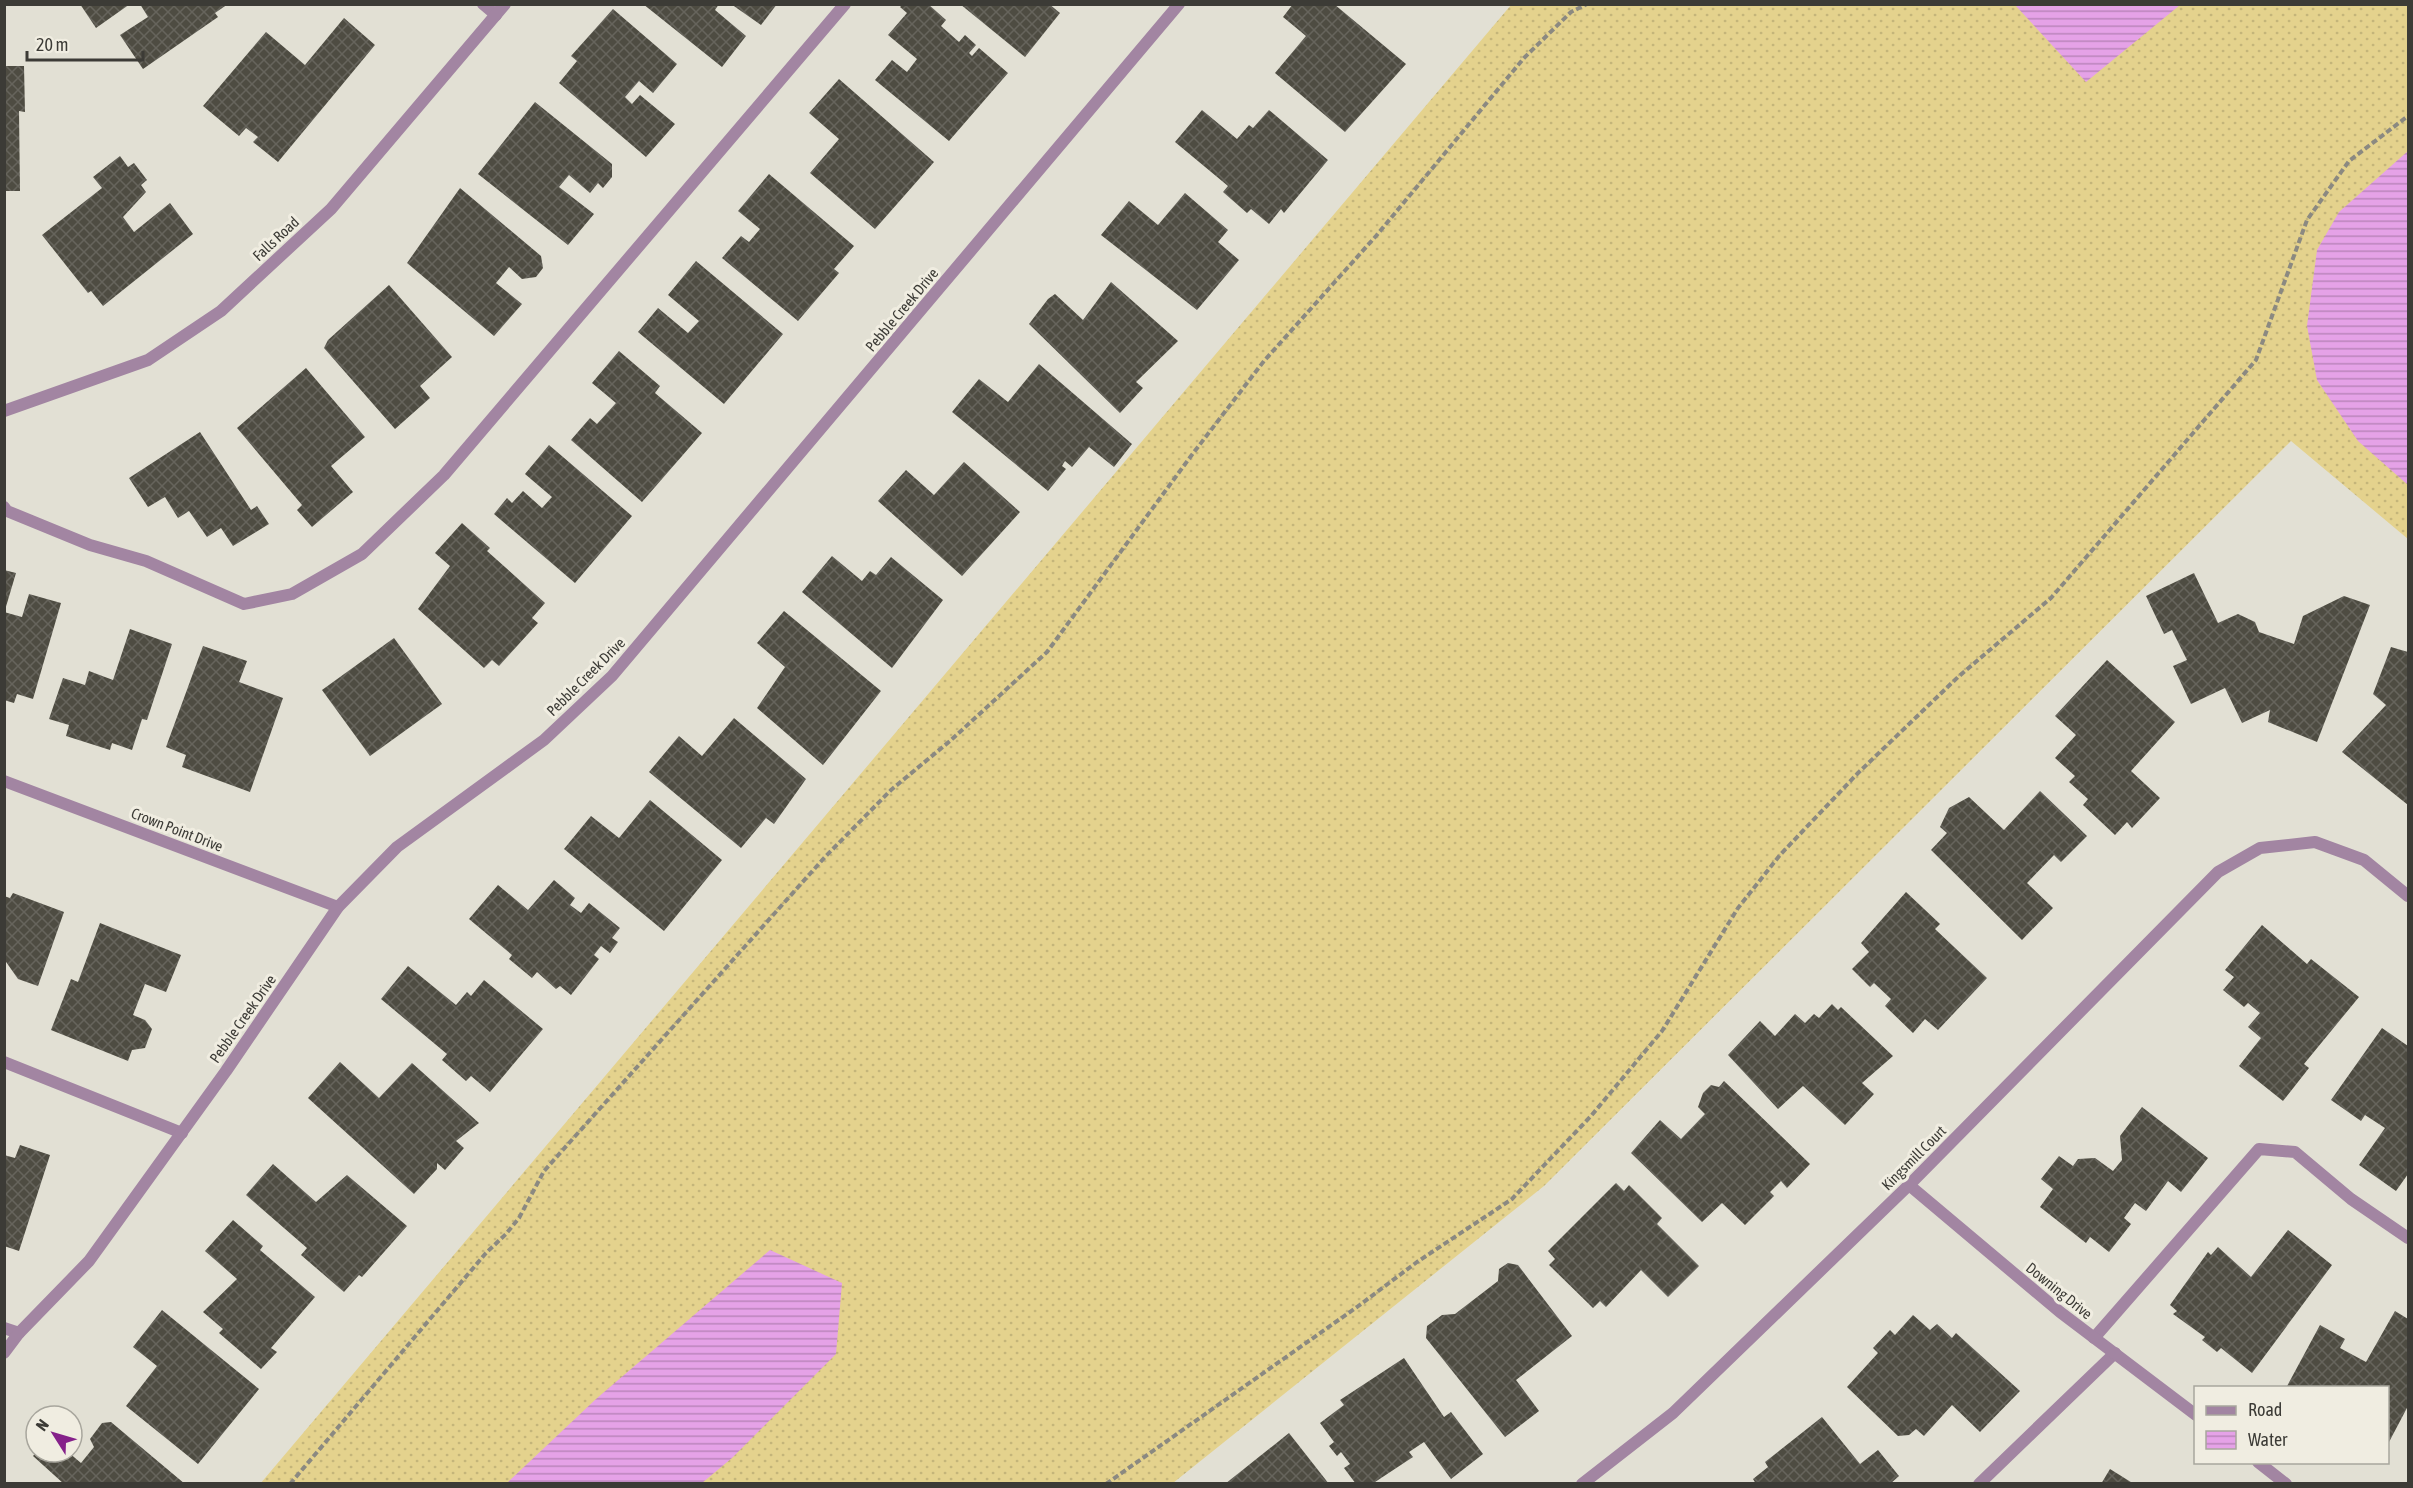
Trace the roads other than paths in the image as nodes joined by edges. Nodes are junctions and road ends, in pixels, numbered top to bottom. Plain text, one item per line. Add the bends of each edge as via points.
1 (483, 4) edge
2 (505, 4) edge
3 (845, 4) edge
4 (1179, 4) edge
5 (496, 15) junction
6 (4, 411) edge
7 (4, 507) edge
8 (4, 781) edge
9 (2409, 896) edge
10 (338, 908) junction
11 (4, 1062) edge
12 (182, 1133) junction
13 (1909, 1185) junction
14 (2409, 1238) edge
15 (4, 1328) edge
16 (19, 1333) junction
17 (2094, 1338) junction
18 (4, 1353) edge
19 (2115, 1353) junction
20 (2194, 1413) edge
21 (2261, 1464) edge
22 (1582, 1484) edge
23 (1979, 1484) edge
24 (2286, 1484) edge

1 - 5 street
2 - 5 street, Falls Road
3 - 7 street via 444,475 362,554 292,594 244,604 146,561 90,545
4 - 10 street, Pebble Creek Drive via 612,676 544,740 397,848
5 - 6 street, Falls Road via 332,209 221,311 148,360
8 - 10 street, Crown Point Drive
9 - 13 street, Kingsmill Court via 2364,860 2315,842 2260,848 2218,872
10 - 12 street, Pebble Creek Drive
11 - 12 street
12 - 16 street, Pebble Creek Drive via 89,1261
13 - 17 street, Downing Drive
13 - 22 street, Kingsmill Court via 1673,1413
14 - 17 street via 2351,1199 2295,1152 2259,1149
15 - 16 street
16 - 18 street, Pebble Creek Drive
17 - 19 street, Downing Drive
19 - 20 street, Downing Drive
19 - 23 street
21 - 24 street

